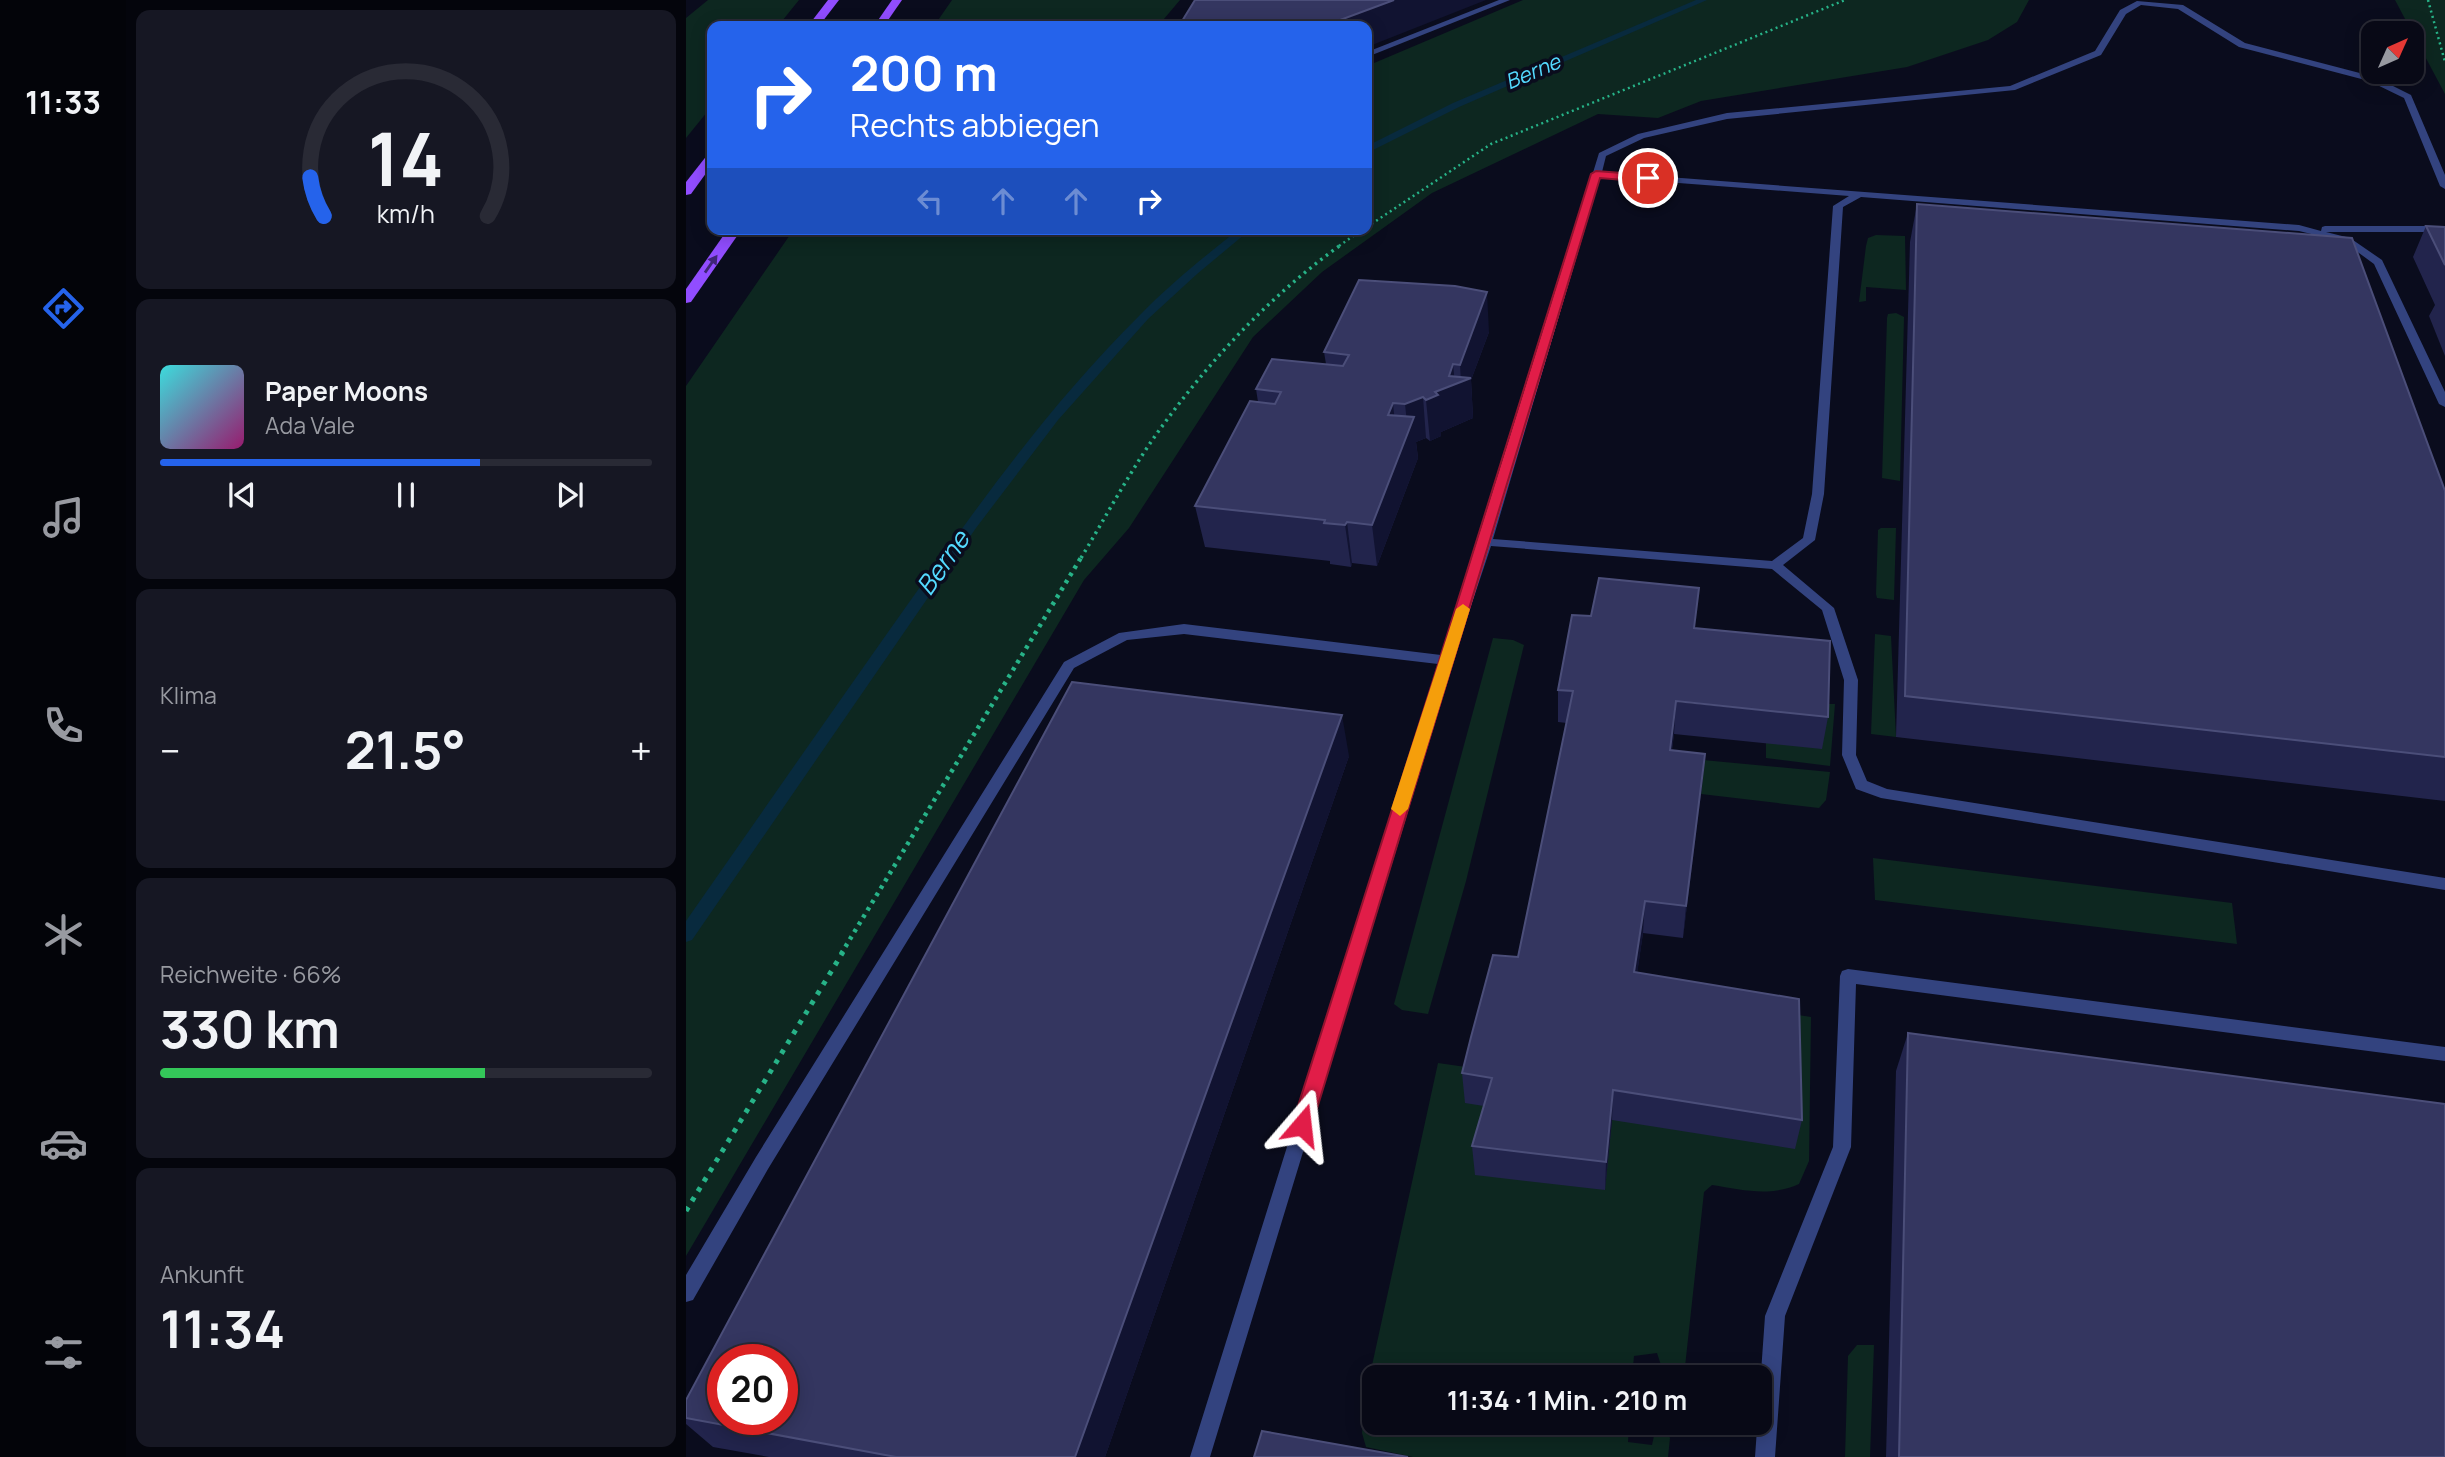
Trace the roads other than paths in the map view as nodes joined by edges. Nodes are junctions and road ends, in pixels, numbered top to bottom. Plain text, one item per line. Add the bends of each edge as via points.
1 (834, 0) edge
2 (897, 0) edge
3 (1506, 0) edge
4 (817, 21) edge
5 (882, 21) edge
6 (1372, 53) edge
7 (707, 164) edge
8 (1596, 174) junction
9 (2445, 186) edge
10 (686, 191) edge
11 (1858, 195) junction
12 (2299, 228) junction
13 (2445, 229) edge
14 (731, 235) edge
15 (686, 299) edge
16 (2445, 404) edge
17 (1486, 542) junction
18 (1775, 565) junction
19 (1446, 660) junction
20 (2445, 884) edge
21 (2445, 1054) edge
22 (686, 1293) edge
23 (1200, 1457) edge
24 (1765, 1457) edge

1 - 4 main road
2 - 5 main road
3 - 6 lane
7 - 10 main road
8 - 9 lane via 1602,155 1641,136 1679,125 1727,116 2012,88 2098,53 2123,12 2140,3 2180,7 2242,45 2372,79 2408,97
8 - 11 lane
8 - 17 lane
11 - 12 lane
11 - 18 lane via 1838,206 1818,495 1809,540
12 - 13 lane
12 - 16 lane via 2347,240 2378,262
15 -> 14 main road
17 - 18 lane
17 - 19 lane
18 - 20 lane via 1828,608 1851,680 1849,755 1861,785 1886,794
19 - 22 lane via 1184,629 1124,636 1069,665
19 - 23 lane
21 - 24 lane via 1848,976 1842,1147 1775,1316

